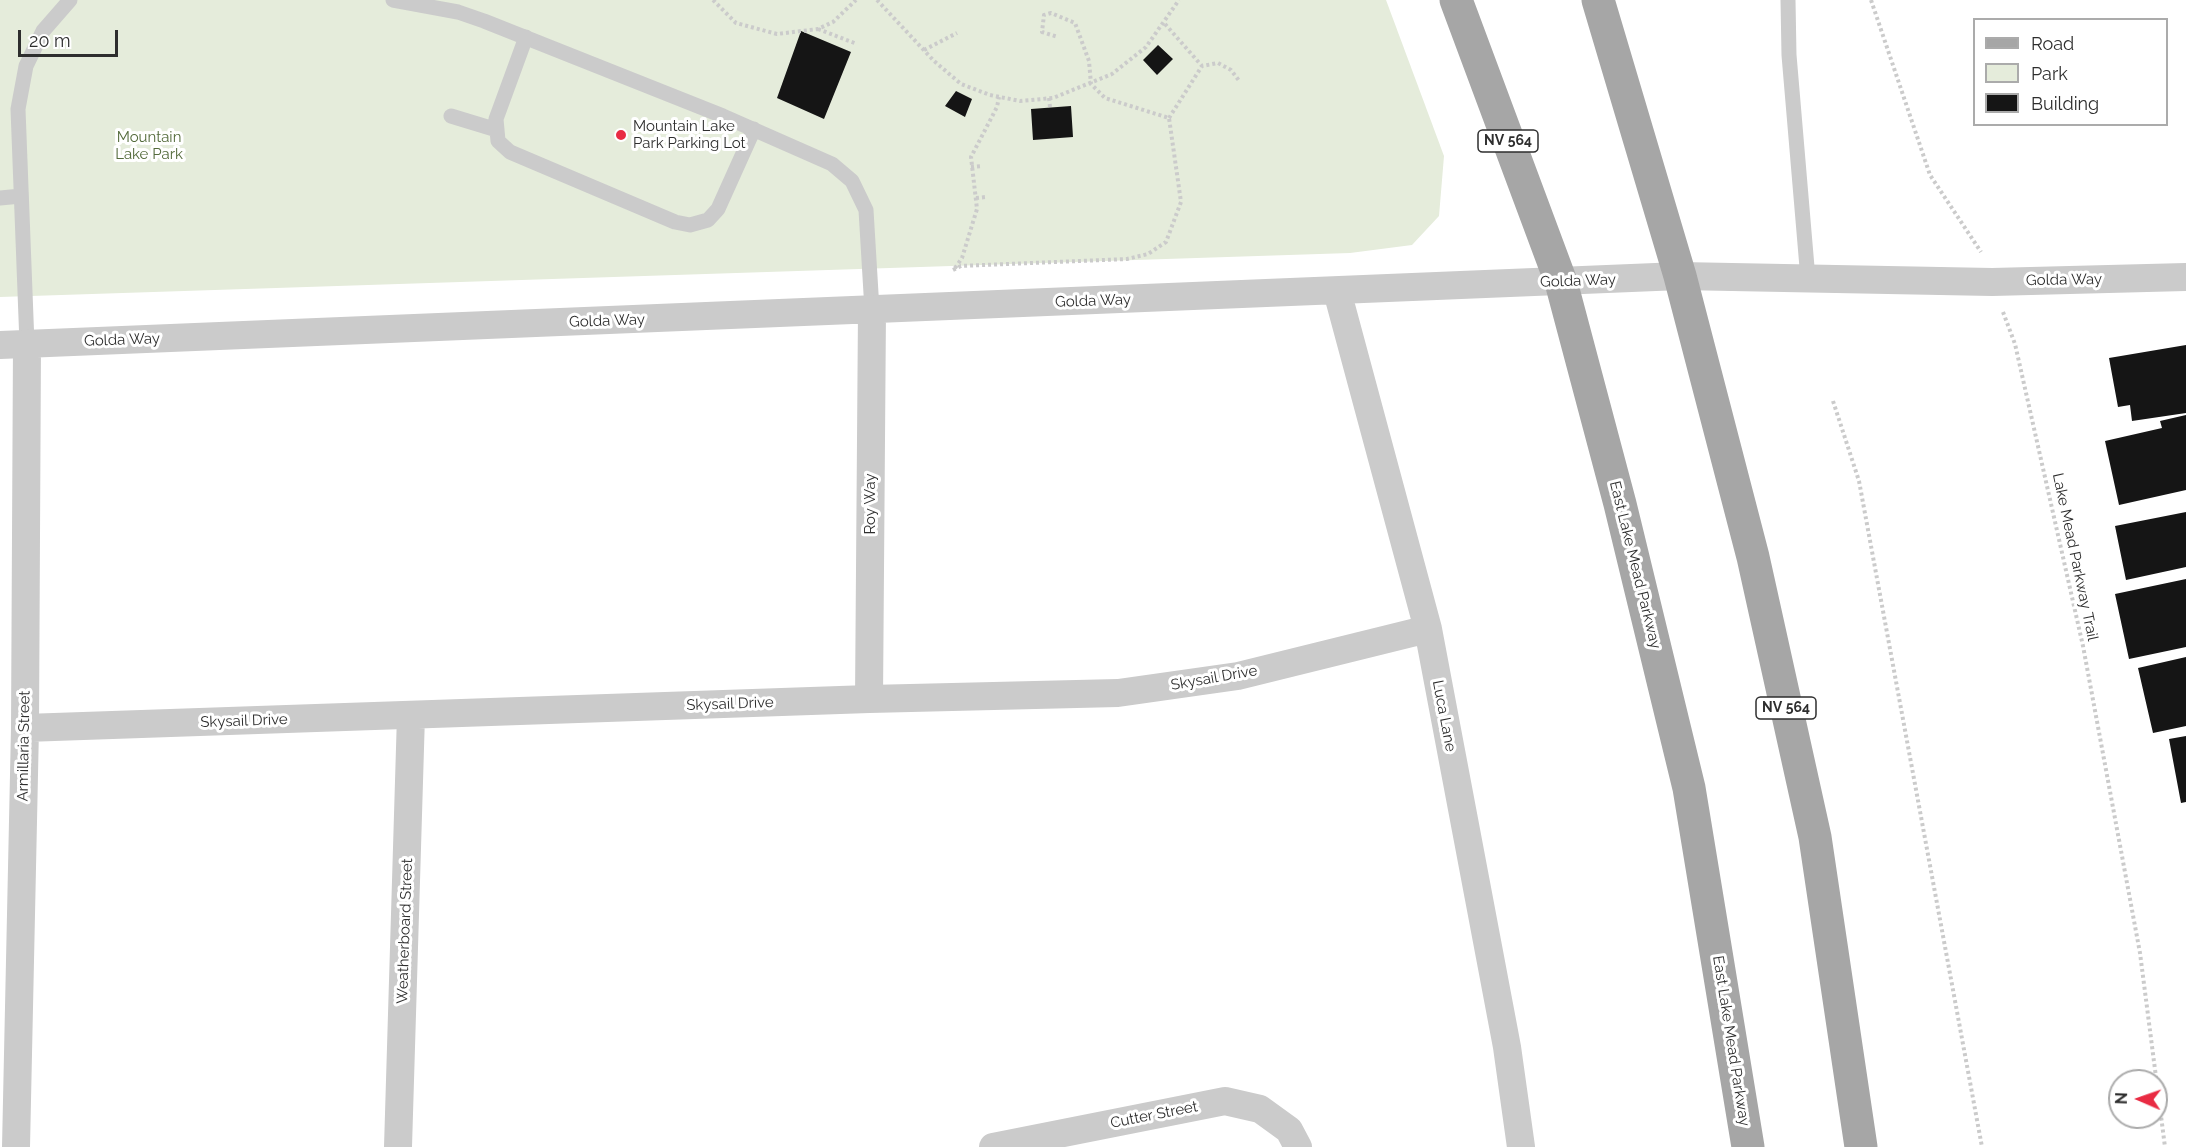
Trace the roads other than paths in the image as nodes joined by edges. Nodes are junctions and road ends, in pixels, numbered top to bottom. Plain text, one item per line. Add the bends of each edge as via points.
1 (70, 0) edge
2 (393, 0) edge
3 (1456, 0) edge
4 (1598, 0) edge
5 (1788, 0) edge
6 (526, 38) junction
7 (451, 116) dead end
8 (754, 129) junction
9 (497, 130) junction
10 (21, 196) junction
11 (0, 198) edge
12 (1680, 276) junction
13 (2186, 277) edge
14 (1808, 279) junction
15 (1560, 282) junction
16 (1337, 291) junction
17 (872, 310) junction
18 (14, 345) edge
19 (1428, 629) junction
20 (869, 699) junction
21 (411, 715) junction
22 (25, 728) junction
23 (1008, 1145) edge
24 (16, 1147) edge
25 (398, 1147) edge
26 (406, 1147) edge
27 (1298, 1147) edge
28 (1521, 1147) edge
29 (1748, 1147) edge
30 (1861, 1147) edge

1 - 10 lane via 43,31 26,66 18,109
2 - 6 lane via 458,12
3 - 15 main road, East Lake Mead Parkway / NV 564
4 - 12 main road, NV 564
5 - 14 lane
6 - 8 lane
6 - 9 lane via 496,119
7 - 9 lane
8 - 9 lane via 718,209 708,220 690,225 510,152 498,141
8 - 17 lane via 832,164 852,182 866,210
10 - 11 lane
10 - 18 lane
12 - 14 street, Golda Way
12 - 15 street, Golda Way
12 - 30 main road, NV 564 via 1753,557 1815,837
13 - 14 street, Golda Way via 1992,282
15 - 16 street, Golda Way
15 - 29 main road, East Lake Mead Parkway / NV 564 via 1620,504 1689,788
16 - 17 street, Golda Way
16 - 19 street, Luca Lane
17 - 18 street, Golda Way
17 - 20 street, Roy Way
18 - 22 street, Armillaria Street
19 - 20 street, Skysail Drive via 1238,676 1118,693
19 - 28 street, Luca Lane via 1508,1047
20 - 21 street, Skysail Drive
21 - 22 street, Skysail Drive
21 - 25 street, Weatherboard Street
22 - 24 street, Armillaria Street
23 - 27 street, Cutter Street via 1225,1101 1260,1109 1289,1130
25 - 26 street

